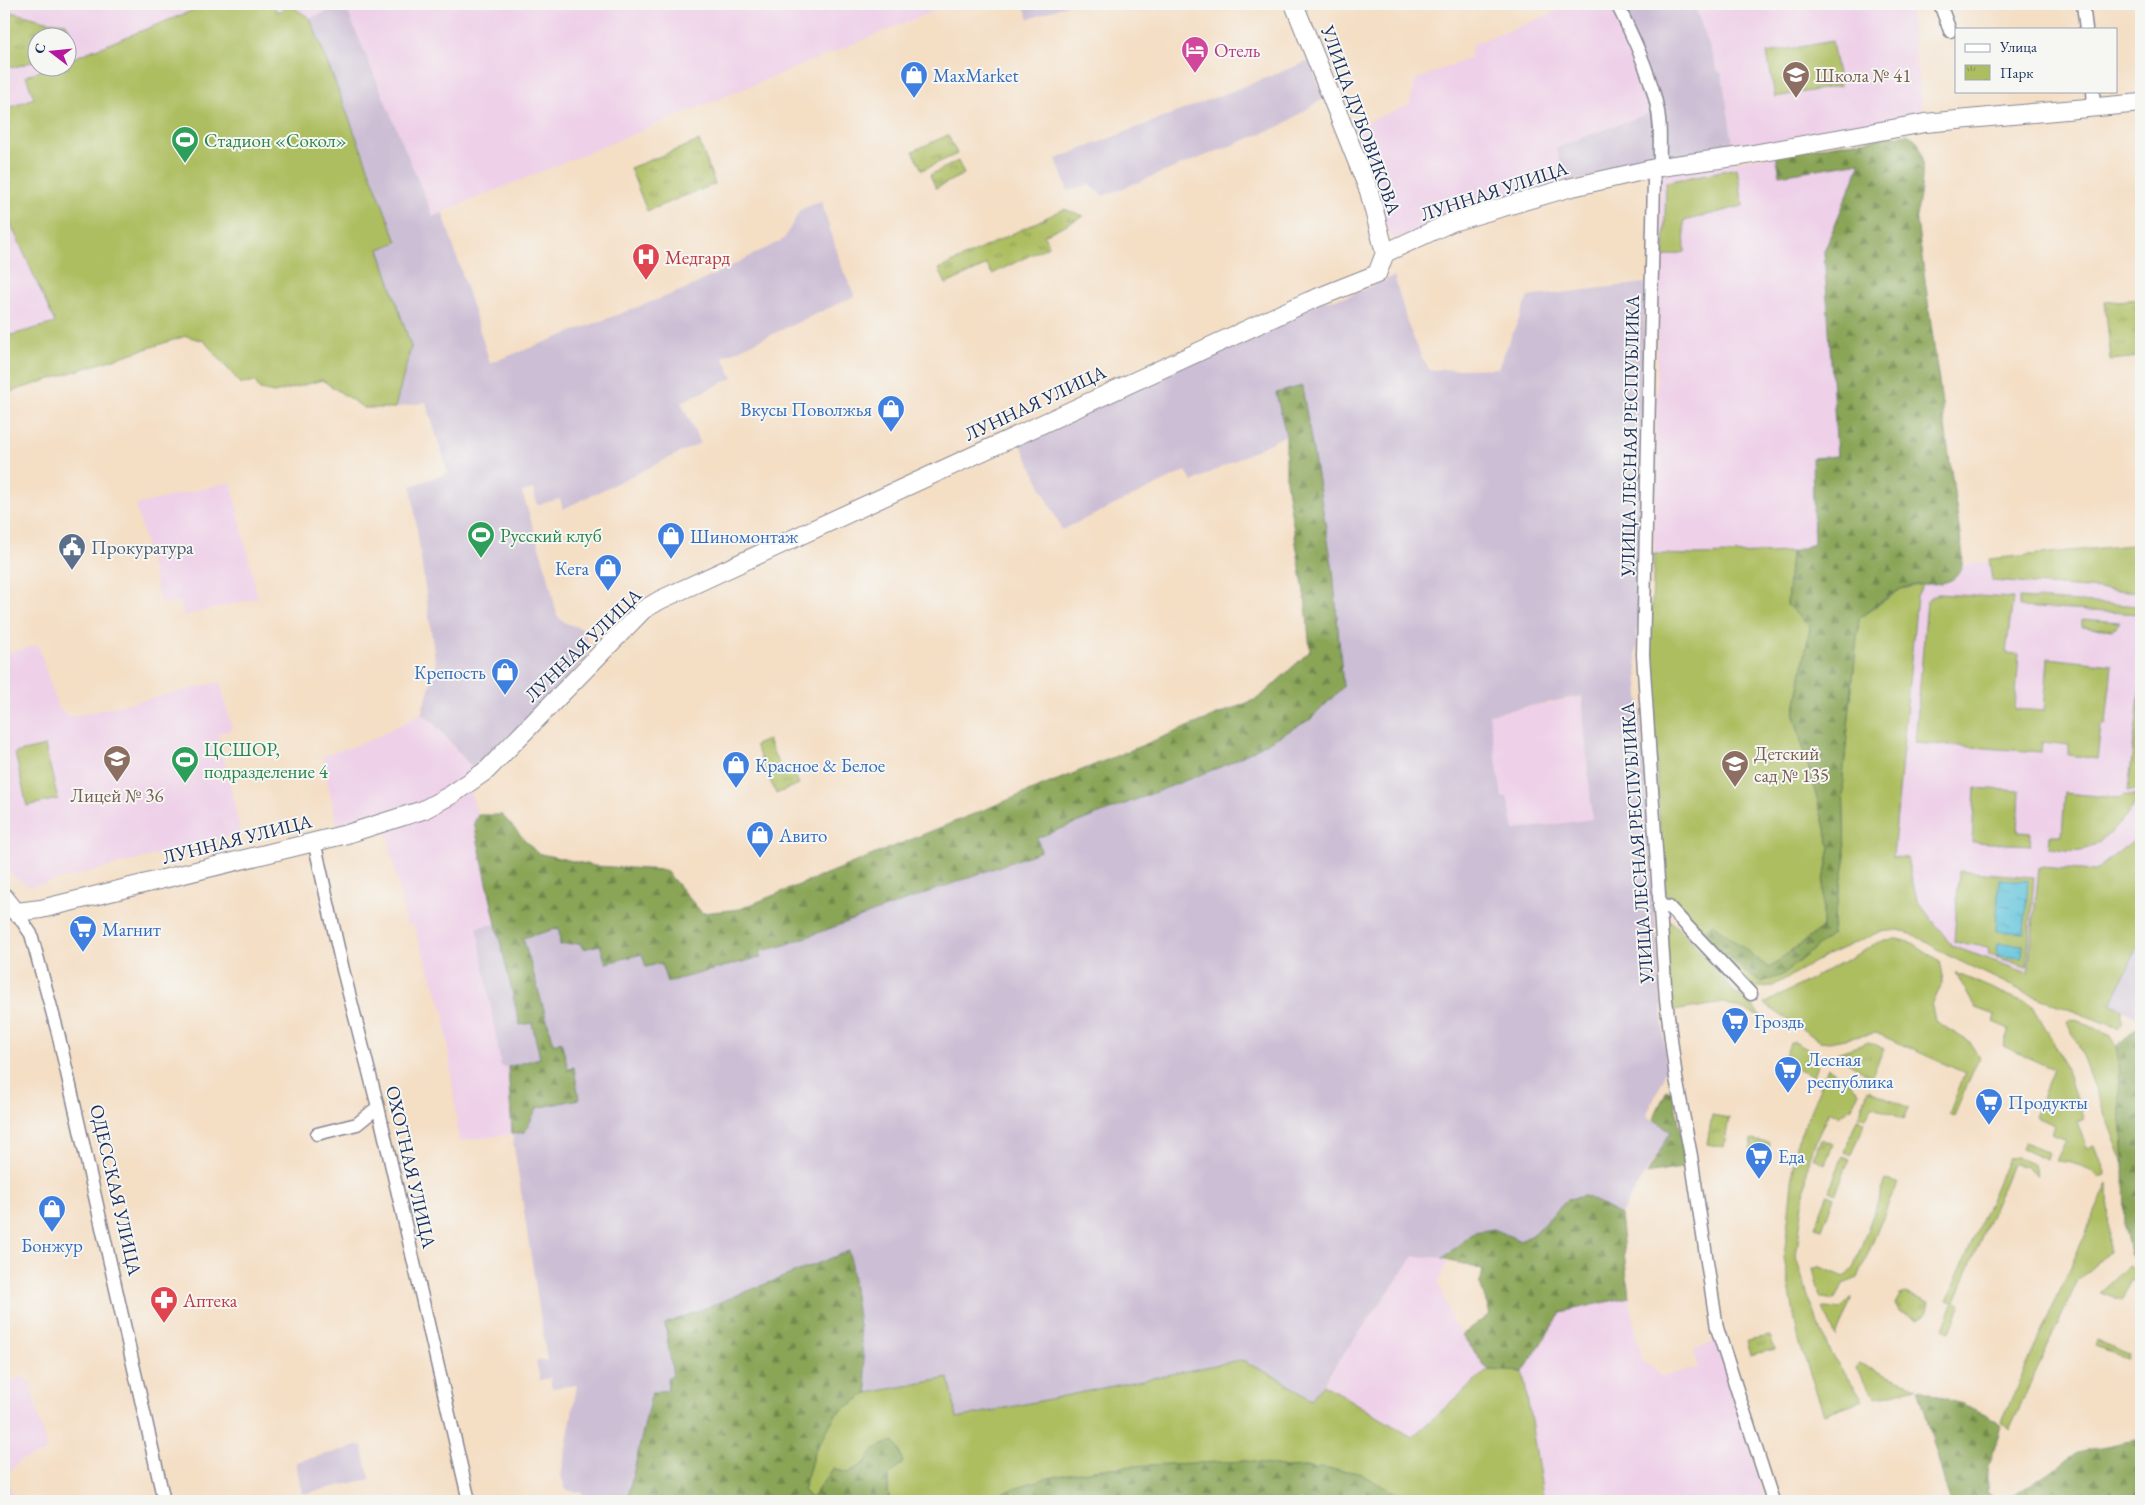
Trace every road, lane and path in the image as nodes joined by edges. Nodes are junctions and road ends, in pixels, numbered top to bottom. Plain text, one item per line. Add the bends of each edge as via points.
1 (1294, 4) edge
2 (1617, 4) edge
3 (1940, 4) edge
4 (2083, 4) edge
5 (2086, 28) edge
6 (1950, 31) dead end
7 (2093, 99) edge
8 (2141, 103) edge
9 (1656, 168) junction
10 (1385, 253) junction
11 (314, 841) junction
12 (4, 897) edge
13 (1659, 906) junction
14 (10, 912) edge
15 (1751, 994) dead end
16 (378, 1107) junction
17 (317, 1134) dead end
18 (164, 1501) edge
19 (469, 1501) edge
20 (1773, 1501) edge

1 - 10 street, УЛИЦА ДУБОВИКОВА via 1369,191
2 - 9 street, УЛИЦА ЛЕСНАЯ РЕСПУБЛИКА via 1656,102 1661,139
3 - 6 street
4 - 5 street
7 - 8 street, ЛУННАЯ УЛИЦА
7 - 9 street, ЛУННАЯ УЛИЦА
9 - 10 street, ЛУННАЯ УЛИЦА via 1568,188 1452,222
9 - 13 street, УЛИЦА ЛЕСНАЯ РЕСПУБЛИКА via 1643,655
10 - 11 street, ЛУННАЯ УЛИЦА via 1377,274 1309,301 660,600 643,610 487,770 423,810 355,832
11 - 14 street, ЛУННАЯ УЛИЦА via 41,909
11 - 16 street, ОХОТНАЯ УЛИЦА
12 - 14 street, ОДЕССКАЯ УЛИЦА
13 - 15 street via 1669,907
13 - 20 street, УЛИЦА ЛЕСНАЯ РЕСПУБЛИКА via 1676,1078 1717,1328
14 - 18 street, ОДЕССКАЯ УЛИЦА via 31,934 58,1033
16 - 17 street via 357,1124
16 - 19 street, ОХОТНАЯ УЛИЦА

